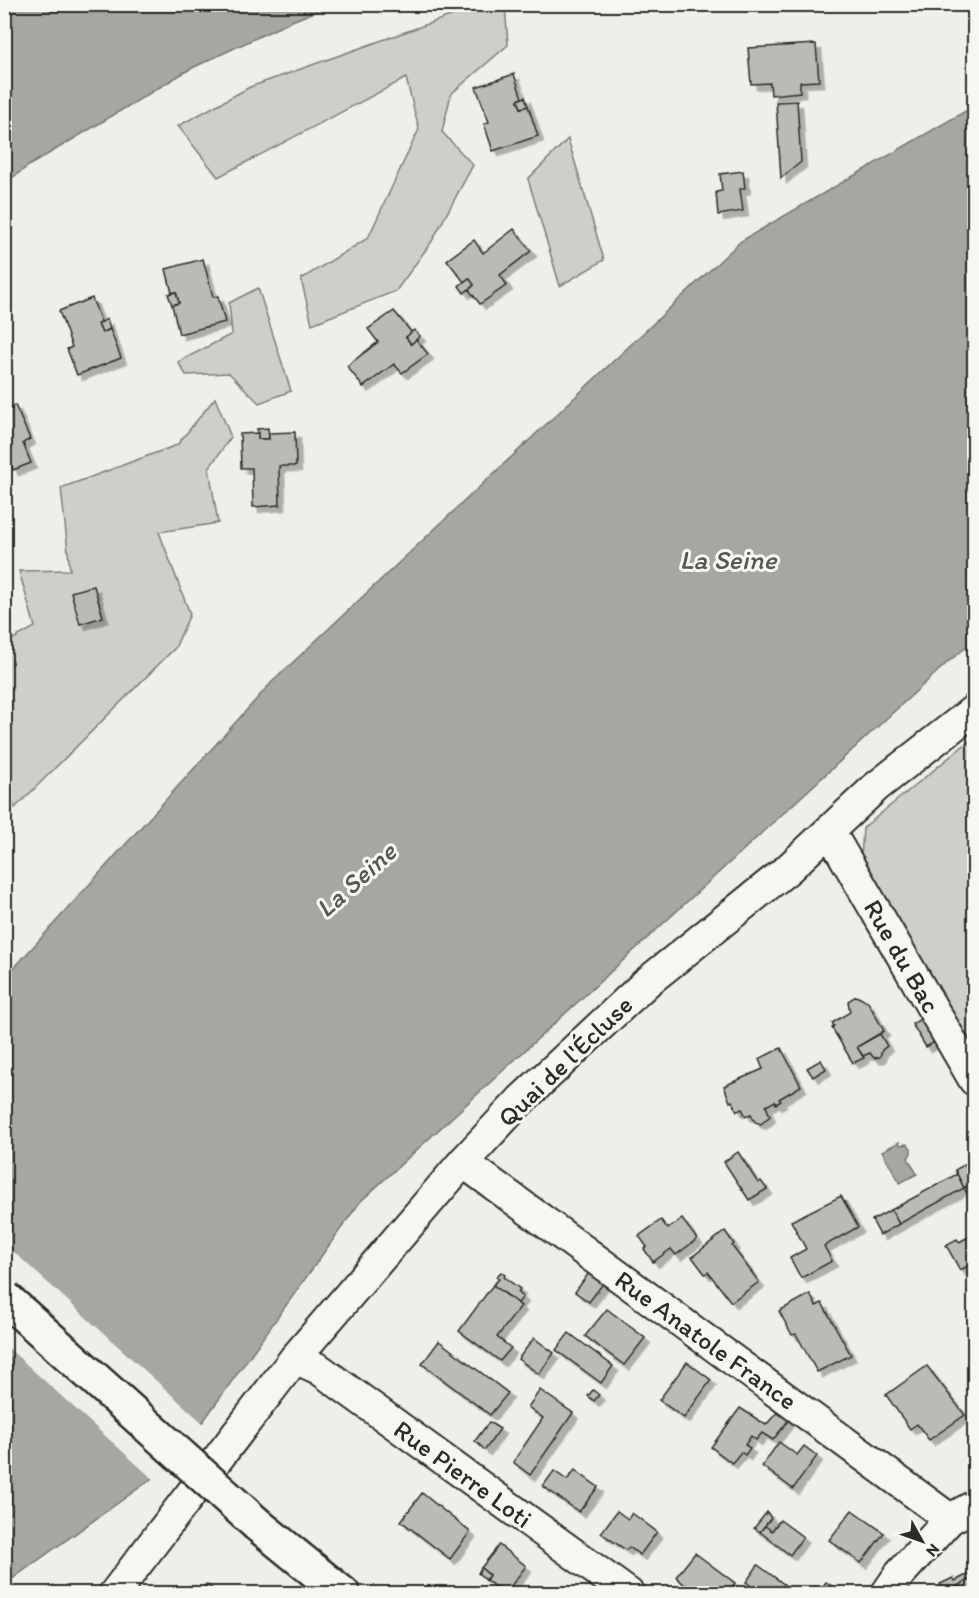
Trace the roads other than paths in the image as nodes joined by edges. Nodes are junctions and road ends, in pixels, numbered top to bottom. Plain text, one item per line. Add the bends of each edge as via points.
1 (975, 710) edge
2 (830, 832) junction
3 (975, 1080) edge
4 (463, 1162) junction
5 (4, 1297) edge
6 (296, 1358) junction
7 (962, 1512) edge
8 (258, 1525) junction
9 (114, 1593) edge
10 (311, 1593) edge
11 (343, 1593) edge
12 (628, 1593) edge
13 (886, 1593) edge

1 - 2 street, Quai de l'Écluse via 876,788
2 - 3 street, Rue du Bac
2 - 4 street, Quai de l'Écluse via 646,983 521,1100
4 - 6 street, Quai de l'Écluse
4 - 7 street, Rue Anatole France
5 - 8 main road, bridge
6 - 9 street, Quai de l'Écluse
6 - 12 street, Rue Pierre Loti via 329,1376
7 - 13 street
8 - 10 main road
8 - 11 main road

